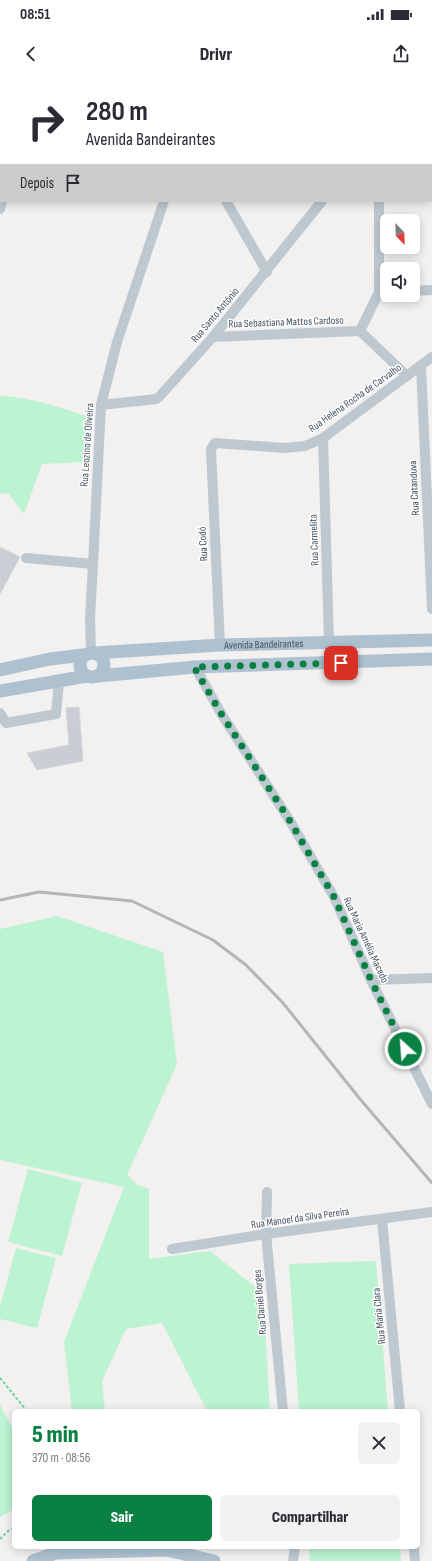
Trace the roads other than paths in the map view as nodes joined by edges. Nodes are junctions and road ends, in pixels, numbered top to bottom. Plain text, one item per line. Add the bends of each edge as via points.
1 (164, 202) edge
2 (227, 202) edge
3 (321, 202) edge
4 (379, 202) edge
5 (382, 262) edge
6 (267, 272) junction
7 (432, 290) edge
8 (420, 291) edge
9 (380, 297) edge
10 (360, 331) junction
11 (213, 337) junction
12 (432, 357) edge
13 (421, 366) junction
14 (407, 376) junction
15 (101, 405) junction
16 (323, 438) junction
17 (215, 443) joint
18 (26, 558) dead end
19 (93, 564) junction
20 (432, 609) edge
21 (432, 640) edge
22 (329, 642) junction
23 (220, 645) junction
24 (90, 653) junction
25 (432, 659) edge
26 (194, 667) junction
27 (0, 670) edge
28 (92, 676) junction
29 (59, 682) junction
30 (0, 691) edge
31 (0, 713) edge
32 (432, 978) edge
33 (371, 980) junction
34 (432, 1104) edge
35 (267, 1192) dead end
36 (432, 1212) edge
37 (382, 1219) junction
38 (266, 1234) junction
39 (172, 1249) dead end
40 (283, 1409) edge
41 (400, 1409) edge
42 (295, 1549) edge
43 (414, 1549) edge
44 (33, 1561) edge
45 (214, 1561) edge
46 (293, 1561) edge
47 (415, 1561) edge

1 - 15 street, Rua Leozino de Oliveira via 117,342
2 - 6 street
3 - 6 street, Rua Santo Antônio
4 - 5 street
6 - 11 street, Rua Santo Antônio
7 - 8 street
9 - 10 street
10 - 11 street, Rua Sebastiana Mattos Cardoso
10 - 14 street
11 - 15 street, Rua Santo Antônio via 156,399
12 - 13 street, Rua Helena Rocha de Carvalho
13 - 14 street, Rua Helena Rocha de Carvalho
13 - 20 street, Rua Catanduva
14 - 16 street, Rua Helena Rocha de Carvalho
15 - 19 street, Rua Leozino de Oliveira
16 - 17 street, Rua Helena Rocha de Carvalho via 305,446 285,448
16 - 22 street, Rua Carmelita
17 - 23 street, Rua Codó via 211,449
18 - 19 street
19 - 24 street, Rua Leozino de Oliveira
21 - 22 main road, Avenida Bandeirantes
22 - 23 main road, Avenida Bandeirantes
23 - 24 main road, Avenida Bandeirantes
24 - 27 main road, Avenida Bandeirantes
24 - 28 main road via 79,663 79,667 84,674
24 - 28 main road via 102,657 104,661 103,669
25 - 26 main road, Avenida Bandeirantes
26 - 28 main road, Avenida Bandeirantes
26 - 33 street, Rua Maria Amélia Macedo via 334,897
28 - 29 main road, Avenida Bandeirantes
29 - 30 main road, Avenida Bandeirantes
29 - 31 street via 56,714 6,723
32 - 33 street
33 - 34 street, Rua Maria Amélia Macedo
35 - 38 street, Rua Daniel Borges
36 - 37 street, Rua Manoel da Silva Pereira
37 - 38 street, Rua Manoel da Silva Pereira
37 - 41 street, Rua Maria Clara
38 - 39 street, Rua Manoel da Silva Pereira
38 - 40 street, Rua Daniel Borges
42 - 46 street
43 - 47 street
44 - 45 main road via 56,1553 167,1550

